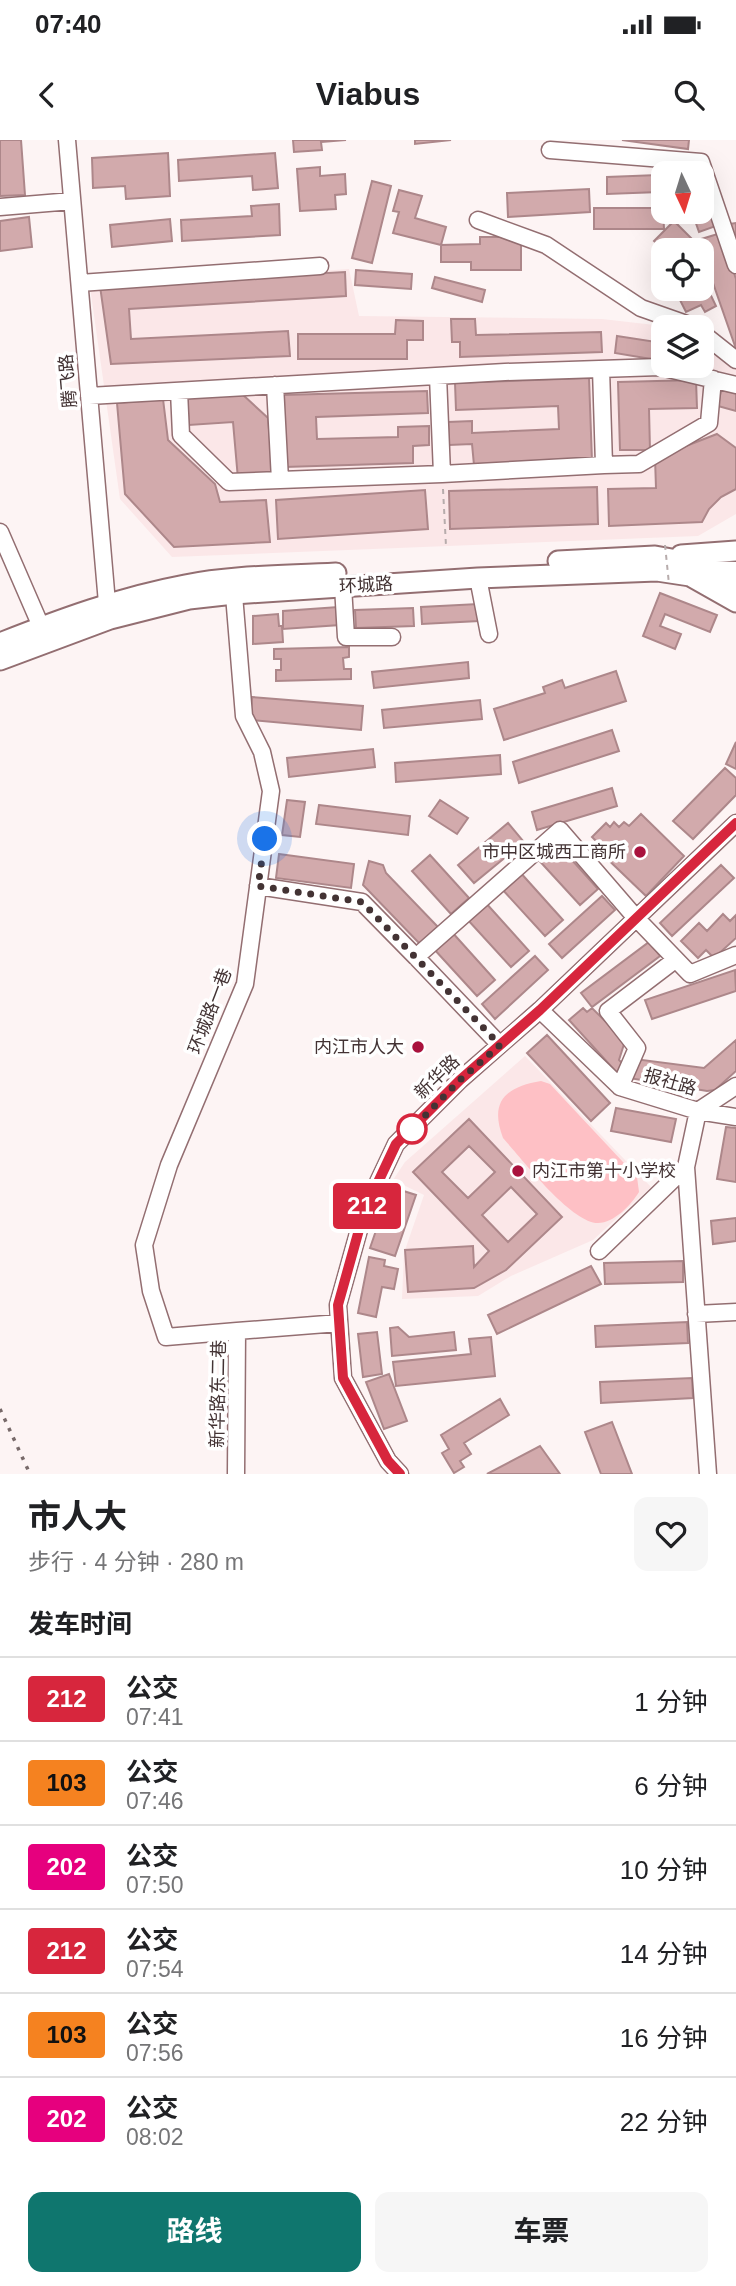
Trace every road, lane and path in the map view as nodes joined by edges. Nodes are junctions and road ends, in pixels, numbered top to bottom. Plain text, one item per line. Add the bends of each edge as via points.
1 (67, 140) edge
2 (550, 150) dead end
3 (72, 201) junction
4 (0, 207) edge
5 (478, 220) dead end
6 (736, 264) edge
7 (320, 266) dead end
8 (80, 283) junction
9 (660, 315) edge
10 (714, 343) edge
11 (736, 360) edge
12 (601, 369) junction
13 (438, 376) junction
14 (713, 379) junction
15 (275, 385) junction
16 (736, 385) edge
17 (178, 391) junction
18 (89, 396) junction
19 (604, 466) junction
20 (442, 474) junction
21 (279, 480) junction
22 (0, 532) edge
23 (446, 546) dead end
24 (736, 554) edge
25 (662, 564) junction
26 (706, 569) junction
27 (736, 570) edge
28 (478, 578) junction
29 (233, 586) junction
30 (343, 586) junction
31 (736, 586) edge
32 (736, 602) edge
33 (108, 611) junction
34 (489, 634) dead end
35 (45, 635) junction
36 (392, 637) dead end
37 (0, 643) edge
38 (0, 660) edge
39 (735, 825) edge
40 (258, 886) junction
41 (636, 918) junction
42 (736, 955) edge
43 (416, 957) junction
44 (675, 960) junction
45 (540, 1010) junction
46 (500, 1045) junction
47 (736, 1086) edge
48 (620, 1087) junction
49 (698, 1111) junction
50 (736, 1117) edge
51 (686, 1167) junction
52 (599, 1251) dead end
53 (736, 1312) edge
54 (696, 1314) junction
55 (339, 1323) junction
56 (237, 1331) junction
57 (236, 1474) edge
58 (400, 1474) edge
59 (708, 1474) edge

1 - 3 street, 腾飞路
2 - 6 street via 701,162
3 - 4 street
3 - 8 street, 腾飞路
5 - 9 street via 546,245 640,308
7 - 8 street
8 - 18 street, 腾飞路
10 - 11 street
12 - 13 street
12 - 14 street via 660,367
12 - 19 street
13 - 15 street
13 - 20 street
14 - 16 street
14 - 19 street via 709,423 639,464
15 - 17 street
15 - 21 street
17 - 18 street
17 - 21 street via 181,435 229,482
18 - 33 street, 腾飞路
19 - 20 street
20 - 21 street
20 - 23 path
22 - 35 street
24 - 25 main road
25 - 26 main road, 环城路 via 694,563
25 - 28 main road, 环城路
25 - 29 main road, 环城路
25 - 32 main road, 环城路
26 - 27 street
26 - 31 main road, 环城路
28 - 30 main road, 环城路
28 - 34 street
29 - 30 main road, 环城路
29 - 33 main road, 环城路 via 186,584
29 - 40 street, 环城路一巷 via 244,716 262,752 271,791
30 - 36 street via 346,638
33 - 35 main road, 环城路
35 - 37 main road, 环城路
35 - 38 main road, 环城路
39 - 41 street, 新华路
40 - 43 street via 362,902
40 - 56 street, 环城路一巷 via 245,984 169,1165 144,1245 150,1291 166,1337
41 - 43 street via 560,830
41 - 44 street
41 - 45 street, 新华路
42 - 44 street via 690,974
43 - 46 street
44 - 48 street via 608,1011 637,1048
45 - 46 street, 新华路
45 - 48 street, 报社路
46 - 55 street, 新华路 via 396,1144 364,1212 338,1305
47 - 49 street
48 - 49 street, 报社路
49 - 50 street, 报社路
49 - 51 street
51 - 52 street
51 - 54 street
53 - 54 street
54 - 59 street
55 - 56 street, 新华路东二巷
55 - 58 street, 新华路 via 343,1378 388,1461
56 - 57 street, 新华路东二巷

